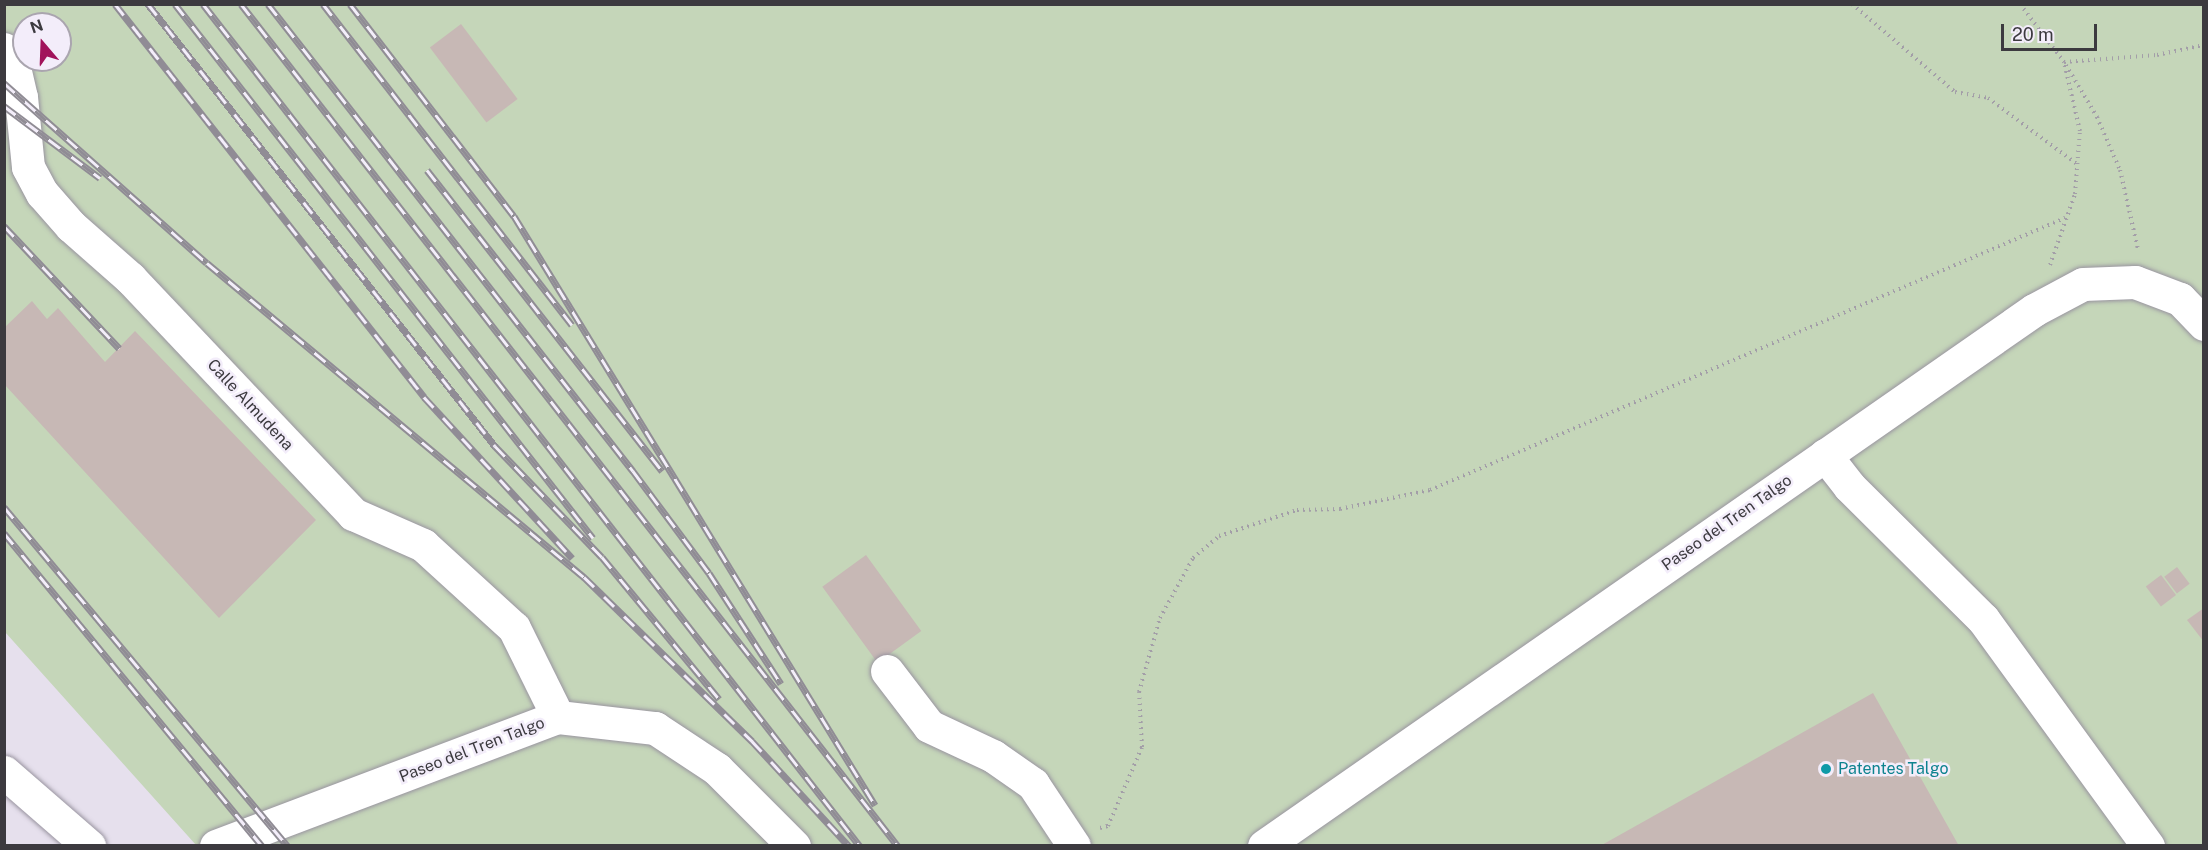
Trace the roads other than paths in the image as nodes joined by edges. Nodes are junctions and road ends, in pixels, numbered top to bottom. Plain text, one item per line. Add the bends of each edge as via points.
1 (4, 49) edge
2 (2204, 324) edge
3 (1825, 455) junction
4 (887, 671) dead end
5 (558, 717) junction
6 (4, 772) edge
7 (4, 794) edge
8 (294, 819) junction
9 (1071, 842) edge
10 (81, 844) edge
11 (216, 846) edge
12 (256, 846) edge
13 (794, 846) edge
14 (1264, 846) edge
15 (2148, 846) edge

1 - 5 street, Calle Almudena via 14,67 21,97 28,167 42,193 71,226 130,278 353,514 423,545 514,628
2 - 3 street, Paseo del Tren Talgo via 2180,299 2135,282 2083,284 2034,310
3 - 14 street, Paseo del Tren Talgo
3 - 15 street via 1849,486 1983,619
4 - 9 street via 929,726 993,756 1033,784
5 - 8 street, Paseo del Tren Talgo
5 - 13 street, Paseo del Tren Talgo via 655,728 717,769
6 - 10 street
7 - 10 street
8 - 11 street, Paseo del Tren Talgo
8 - 12 street, Paseo del Tren Talgo

